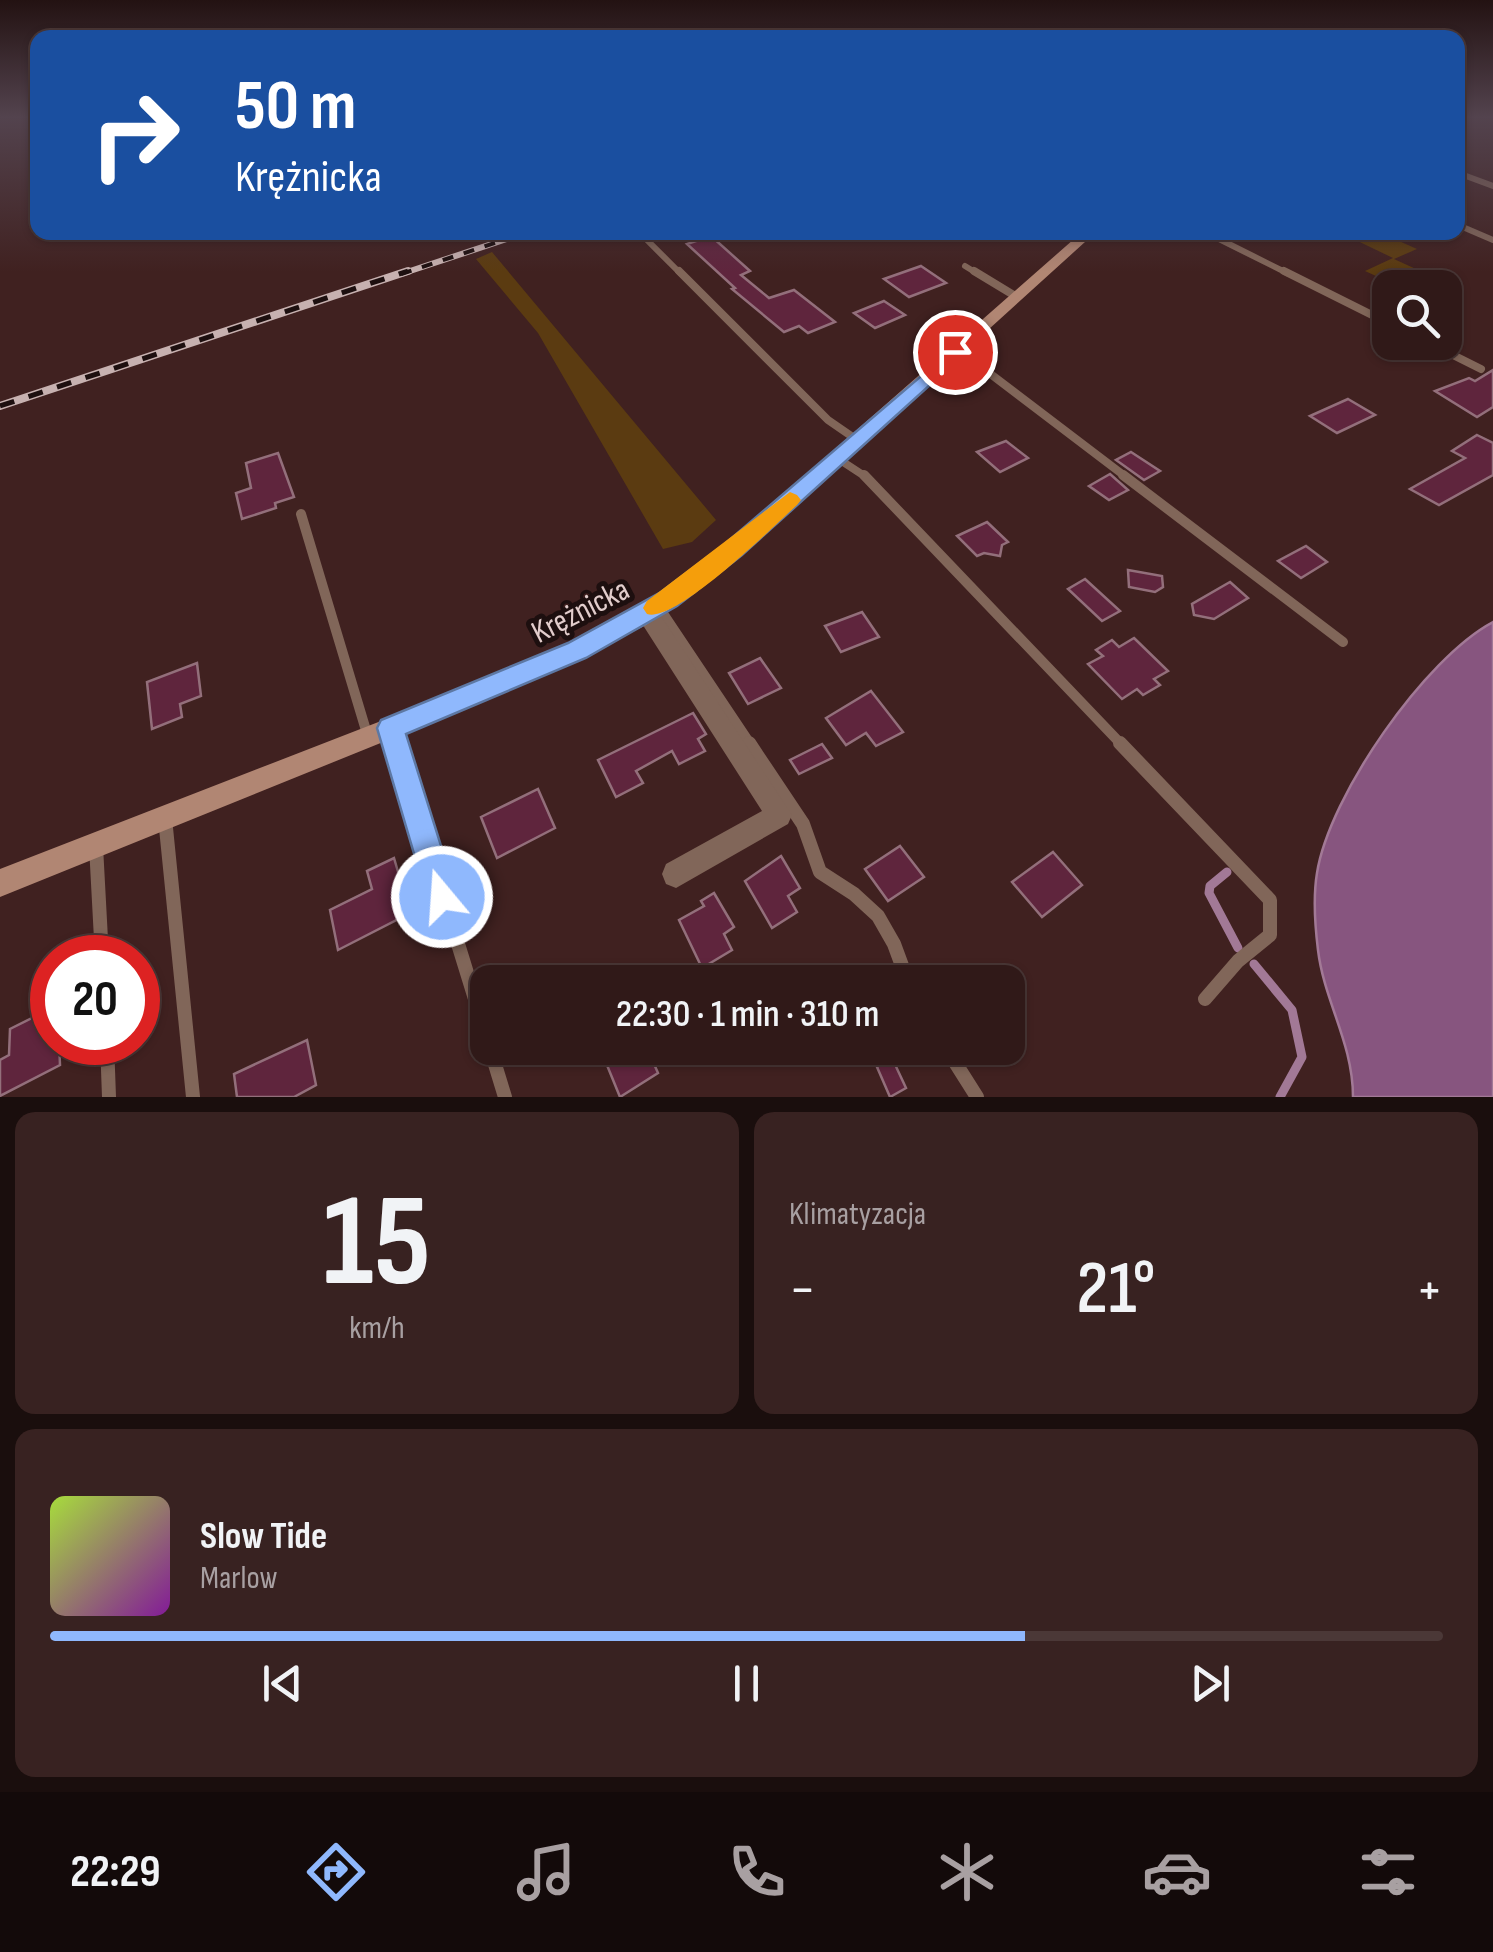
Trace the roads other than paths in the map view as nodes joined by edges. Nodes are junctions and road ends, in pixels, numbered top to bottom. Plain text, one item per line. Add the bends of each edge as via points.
1 (1465, 176) edge
2 (1493, 186) edge
3 (1465, 228) edge
4 (648, 240) edge
5 (1081, 240) edge
6 (1220, 240) edge
7 (1493, 240) edge
8 (965, 266) dead end
9 (1017, 297) junction
10 (1372, 315) edge
11 (955, 352) junction
12 (1462, 360) edge
13 (1481, 370) dead end
14 (857, 440) junction
15 (837, 458) junction
16 (301, 514) dead end
17 (653, 609) junction
18 (1343, 642) dead end
19 (391, 728) junction
20 (368, 737) junction
21 (165, 817) junction
22 (96, 845) junction
23 (676, 874) dead end
24 (0, 883) edge
25 (101, 935) edge
26 (903, 965) edge
27 (470, 985) edge
28 (1205, 999) dead end
29 (108, 1065) edge
30 (495, 1065) edge
31 (957, 1065) edge
32 (110, 1097) edge
33 (193, 1097) edge
34 (506, 1097) edge
35 (978, 1097) edge

1 - 2 lane
3 - 7 lane
4 - 14 lane via 828,420
5 - 9 street, Krężnicka
6 - 10 lane
8 - 9 lane
9 - 11 street, Krężnicka
11 - 14 street, Krężnicka
11 - 18 lane
12 - 13 lane
14 - 15 street, Krężnicka
15 - 17 street, Krężnicka via 716,564
15 - 28 lane via 861,472 1270,900 1270,935
16 - 20 lane
17 - 19 street, Krężnicka via 544,666
17 - 23 street via 779,814
17 - 26 lane via 803,824 820,872 860,895 894,937
19 - 20 street, Krężnicka
19 - 27 lane
20 - 21 street, Krężnicka
21 - 22 street, Krężnicka
21 - 33 lane
22 - 24 street, Krężnicka
22 - 25 lane
29 - 32 lane
30 - 34 lane
31 - 35 lane

